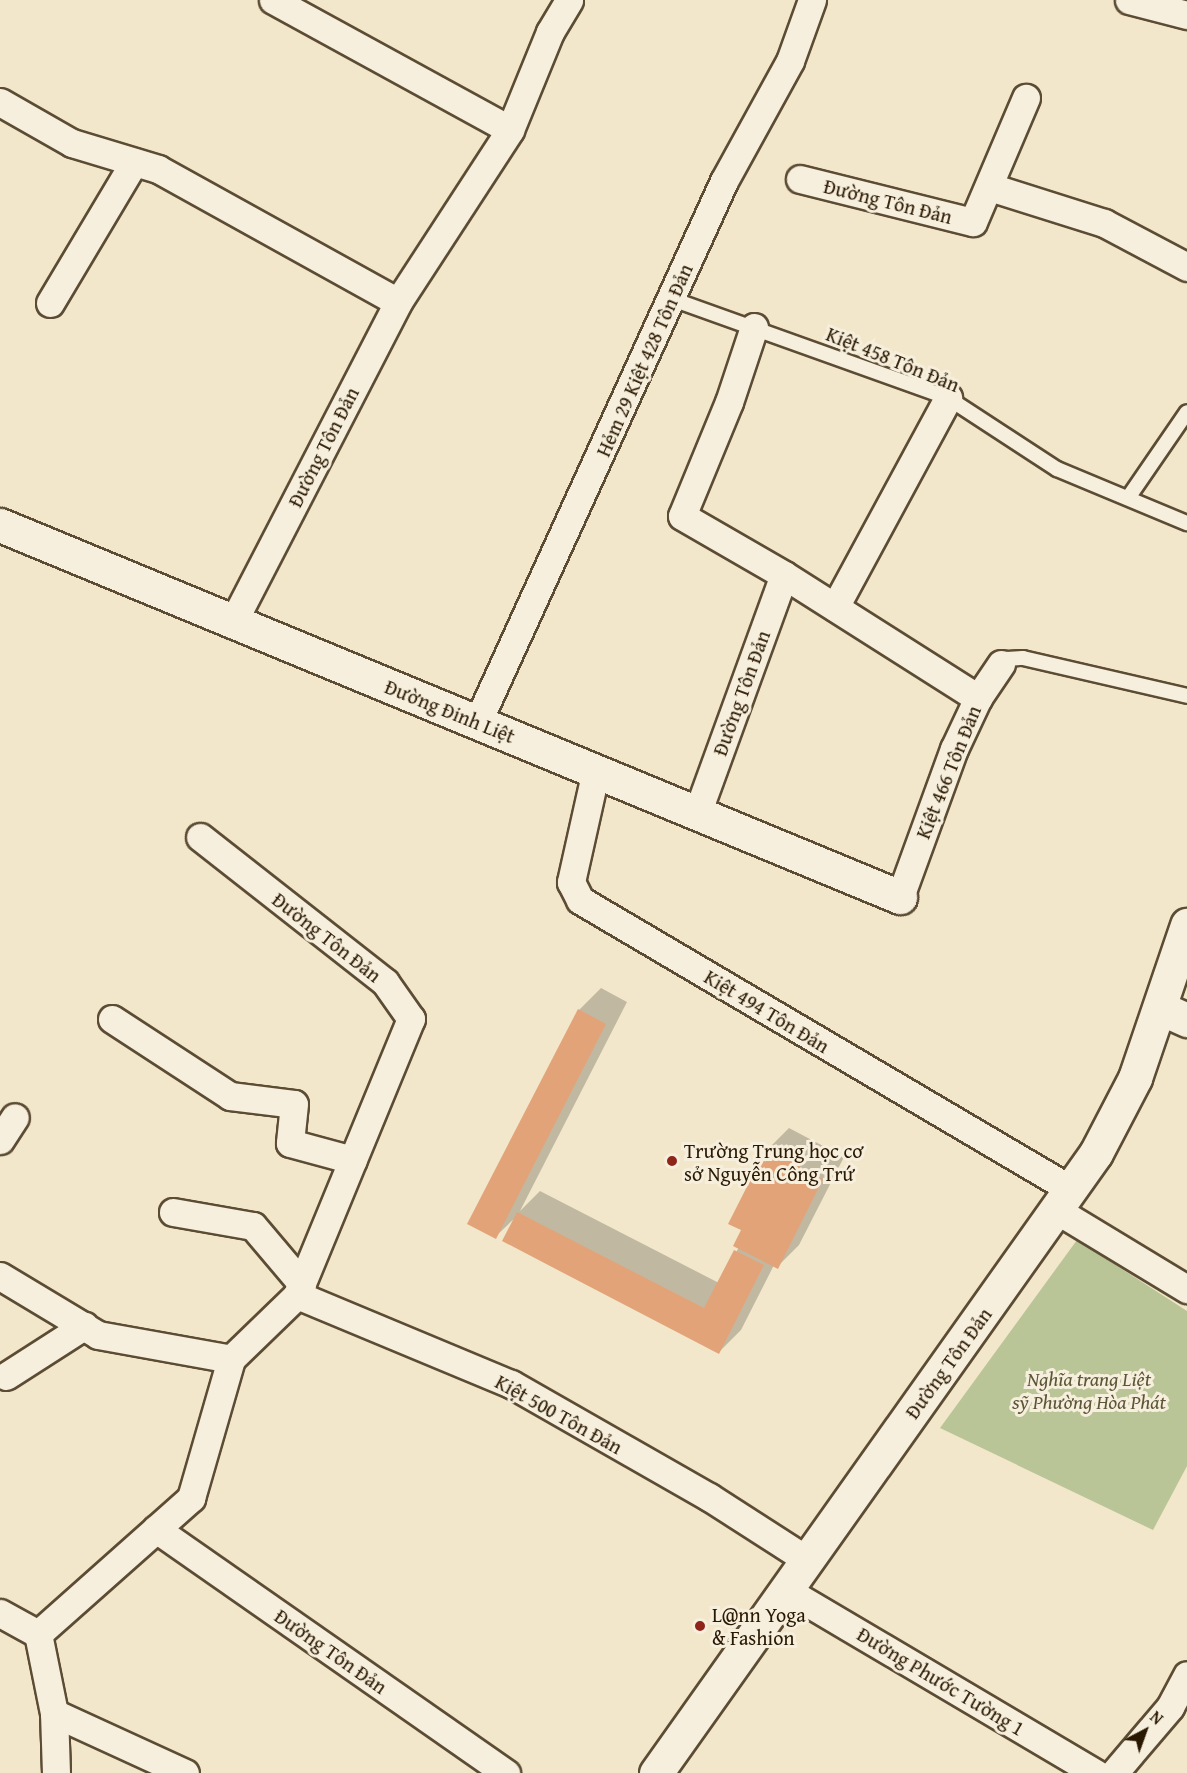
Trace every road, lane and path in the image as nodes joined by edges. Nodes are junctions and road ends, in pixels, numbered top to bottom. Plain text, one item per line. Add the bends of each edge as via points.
1 (273, 0) edge
2 (569, 0) edge
3 (812, 0) edge
4 (1130, 0) edge
5 (1187, 15) edge
6 (1026, 98) dead end
7 (0, 102) edge
8 (510, 130) junction
9 (134, 162) junction
10 (800, 179) dead end
11 (990, 187) junction
12 (1187, 267) edge
13 (672, 299) junction
14 (398, 302) junction
15 (50, 303) dead end
16 (754, 327) junction
17 (948, 398) junction
18 (1187, 412) edge
19 (1128, 498) junction
20 (1187, 523) edge
21 (0, 525) edge
22 (784, 575) junction
23 (835, 607) junction
24 (232, 624) junction
25 (1001, 664) joint
26 (1187, 696) edge
27 (978, 698) junction
28 (477, 721) junction
29 (596, 770) junction
30 (698, 810) junction
31 (200, 837) dead end
32 (900, 897) joint
33 (1187, 925) edge
34 (1173, 1014) edge
35 (112, 1019) dead end
36 (15, 1117) dead end
37 (0, 1140) edge
38 (353, 1160) junction
39 (1065, 1201) junction
40 (173, 1212) dead end
41 (0, 1276) edge
42 (1187, 1289) edge
43 (300, 1290) junction
44 (84, 1326) junction
45 (231, 1359) junction
46 (6, 1376) dead end
47 (156, 1529) junction
48 (807, 1560) junction
49 (786, 1590) junction
50 (0, 1613) edge
51 (38, 1634) junction
52 (1187, 1675) edge
53 (54, 1713) junction
54 (56, 1773) edge
55 (185, 1773) edge
56 (506, 1773) edge
57 (656, 1773) edge
58 (1096, 1773) edge
59 (1114, 1773) edge

1 - 8 street
2 - 8 street, Đường Tôn Đản via 550,32
3 - 13 street, Hẻm 29 Kiệt 428 Tôn Đản via 790,61 724,181
4 - 5 street
6 - 11 street, Đường Tôn Đản
7 - 9 street via 72,143
8 - 14 street, Đường Tôn Đản
9 - 14 street via 158,169
9 - 15 street
10 - 11 street, Đường Tôn Đản via 973,222
11 - 12 street via 1104,223
13 - 16 lane, Kiệt 458 Tôn Đản
13 - 28 street, Hẻm 29 Kiệt 428 Tôn Đản
14 - 24 street, Đường Tôn Đản
16 - 17 lane, Kiệt 458 Tôn Đản
16 - 22 street via 729,402 682,516
17 - 19 lane, Kiệt 458 Tôn Đản via 1057,469
17 - 23 street
18 - 19 lane
19 - 20 lane, Kiệt 458 Tôn Đản
21 - 24 street, Đường Đinh Liệt
22 - 23 street
22 - 30 street, Đường Tôn Đản
23 - 27 street
24 - 28 street, Đường Đinh Liệt
25 - 26 lane, Kiệt 466 Tôn Đản via 1007,659 1023,658
25 - 27 street, Kiệt 466 Tôn Đản
27 - 32 street, Kiệt 466 Tôn Đản via 954,749
28 - 29 street, Đường Đinh Liệt
29 - 30 street, Đường Đinh Liệt
29 - 39 street, Kiệt 494 Tôn Đản via 571,882 580,900
30 - 32 street, Đường Đinh Liệt
31 - 38 street, Đường Tôn Đản via 385,982 411,1019
33 - 34 street, Đường Tôn Đản
34 - 39 street, Đường Tôn Đản
35 - 38 street via 230,1096 294,1104 290,1143
36 - 37 street
38 - 43 street, Đường Tôn Đản
39 - 42 street, Kiệt 494 Tôn Đản
39 - 48 street, Đường Tôn Đản
40 - 43 street via 253,1226
41 - 44 street
43 - 45 street, Đường Tôn Đản
43 - 48 street, Kiệt 500 Tôn Đản via 511,1384 709,1497
44 - 45 street via 98,1335
44 - 46 street
45 - 47 street via 198,1483 191,1498
47 - 51 street
47 - 56 street, Đường Tôn Đản
48 - 49 street, Đường Tôn Đản
49 - 57 street, Đường Tôn Đản
49 - 58 street, Đường Phước Tường 1
50 - 51 street
51 - 53 street
52 - 59 street via 1170,1707
53 - 54 street
53 - 55 street

